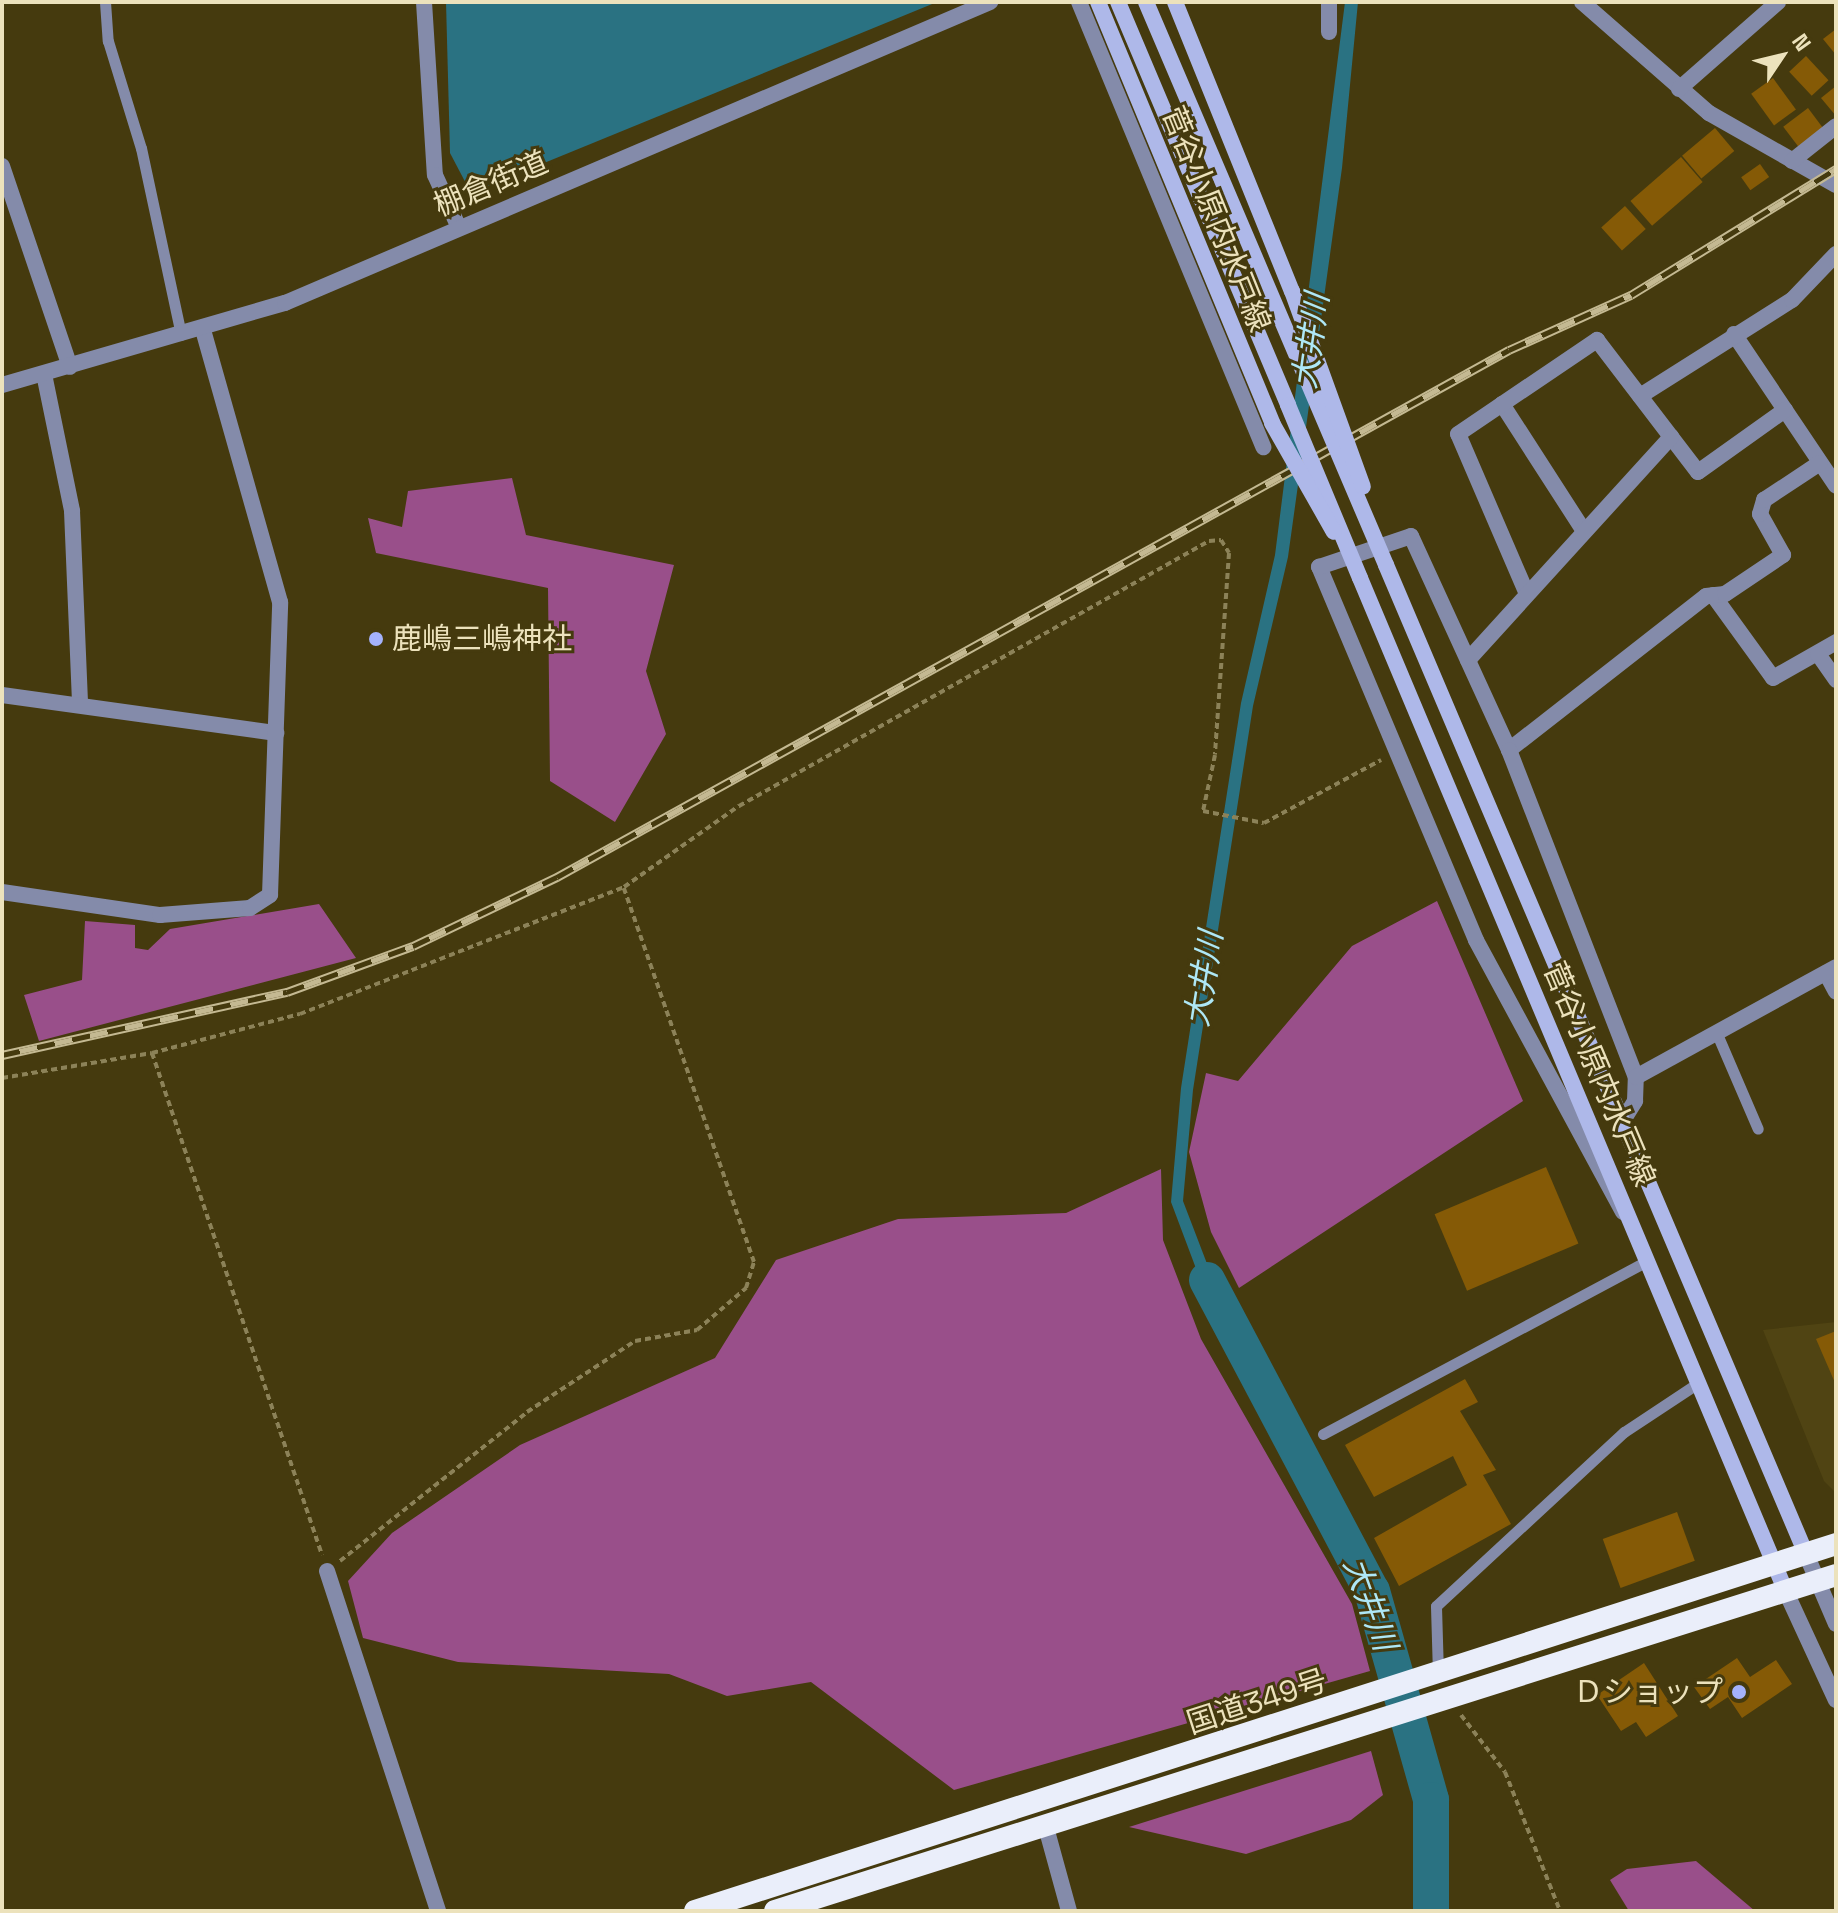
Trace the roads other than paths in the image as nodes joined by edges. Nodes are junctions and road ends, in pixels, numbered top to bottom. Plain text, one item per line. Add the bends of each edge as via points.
1 (105, 2) edge
2 (424, 2) edge
3 (990, 2) edge
4 (1079, 2) edge
5 (1098, 2) edge
6 (1118, 2) edge
7 (1146, 2) edge
8 (1175, 2) edge
9 (1329, 2) edge
10 (1778, 2) edge
11 (1593, 5) edge
12 (1329, 32) dead end
13 (1679, 89) junction
14 (1836, 126) edge
15 (1792, 161) junction
16 (2, 166) edge
17 (1836, 185) edge
18 (459, 228) junction
19 (1836, 254) edge
20 (203, 330) junction
21 (1734, 334) junction
22 (181, 335) junction
23 (70, 367) junction
24 (44, 374) junction
25 (2, 385) edge
26 (1640, 396) junction
27 (1502, 404) junction
28 (1785, 410) junction
29 (1671, 437) junction
30 (1263, 447) dead end
31 (1820, 463) junction
32 (1836, 486) edge
33 (1582, 528) junction
34 (1386, 565) junction
35 (1360, 578) junction
36 (1527, 594) junction
37 (1713, 595) junction
38 (1836, 642) edge
39 (1818, 654) junction
40 (1468, 660) junction
41 (1836, 680) edge
42 (2, 695) edge
43 (80, 703) junction
44 (276, 733) junction
45 (1509, 750) junction
46 (2, 892) edge
47 (1831, 970) edge
48 (1836, 992) edge
49 (1717, 1034) junction
50 (1636, 1077) junction
51 (1622, 1122) junction
52 (1758, 1129) dead end
53 (1631, 1222) junction
54 (1647, 1261) junction
55 (1698, 1383) junction
56 (1323, 1434) dead end
57 (1836, 1544) edge
58 (1806, 1554) junction
59 (1774, 1564) junction
60 (327, 1571) road end
61 (1827, 1578) edge
62 (1786, 1592) junction
63 (1836, 1624) edge
64 (1431, 1677) junction
65 (1836, 1700) edge
66 (1047, 1831) junction
67 (438, 1911) edge
68 (695, 1911) edge
69 (775, 1911) edge
70 (1069, 1911) edge

1 - 22 lane via 108,41 141,148
2 - 18 street via 435,175
3 - 18 street, 棚倉街道
4 - 30 street
5 - 35 main road, 菅谷小原内水戸線, bridge via 1272,423
6 - 35 main road, 菅谷小原内水戸線, bridge
7 - 34 main road, 菅谷小原内水戸線, bridge
8 - 34 main road, 菅谷小原内水戸線, bridge via 1334,391
9 - 12 street
10 - 13 street
11 - 13 street
13 - 15 street
14 - 15 street
15 - 17 street
16 - 23 street
18 - 20 street, 棚倉街道
19 - 21 street via 1792,300
20 - 22 street, 棚倉街道
20 - 44 street via 280,602
21 - 26 street
21 - 28 street
22 - 23 street, 棚倉街道
23 - 24 street, 棚倉街道
24 - 25 street, 棚倉街道
24 - 43 street via 72,511
26 - 27 street via 1597,340
26 - 29 street
27 - 33 street
27 - 36 street via 1458,434
28 - 29 street via 1698,472
28 - 31 street
29 - 33 street
31 - 32 street
31 - 37 street via 1764,500 1760,514 1783,555
33 - 36 street
34 - 51 main road, 菅谷小原内水戸線
35 - 53 main road, 菅谷小原内水戸線
36 - 40 street
37 - 39 street via 1773,678
37 - 45 street
38 - 39 street
39 - 41 street
40 - 45 street
40 - 53 street via 1411,536 1319,567 1393,754 1483,955 1601,1181
42 - 43 street
43 - 44 street
44 - 46 street via 270,895 250,908 160,915
45 - 50 street
47 - 48 street
47 - 49 street
49 - 50 street
49 - 52 lane
50 - 51 street via 1635,1101
51 - 58 main road, 菅谷小原内水戸線
53 - 54 main road, 菅谷小原内水戸線
54 - 55 main road, 菅谷小原内水戸線
54 - 56 lane
55 - 59 main road, 菅谷小原内水戸線
55 - 64 lane via 1624,1432 1436,1606
57 - 58 highway, 国道349号
58 - 59 highway, 国道349号
58 - 61 street
59 - 62 main road, 菅谷小原内水戸線
59 - 64 highway, 国道349号
60 - 67 street
61 - 62 highway, 国道349号
61 - 63 street
62 - 65 street
62 - 66 highway, 国道349号
64 - 68 highway, 国道349号
66 - 69 highway, 国道349号
66 - 70 street

